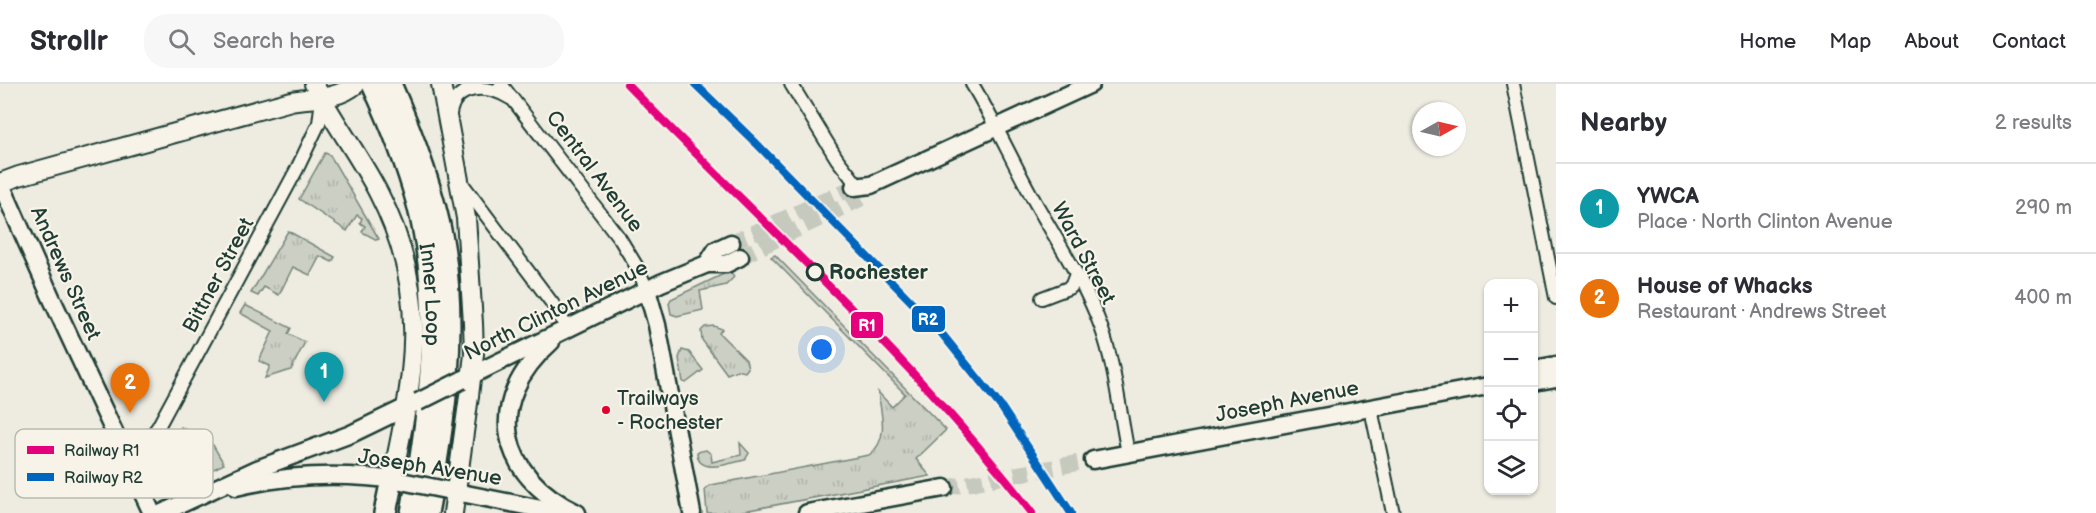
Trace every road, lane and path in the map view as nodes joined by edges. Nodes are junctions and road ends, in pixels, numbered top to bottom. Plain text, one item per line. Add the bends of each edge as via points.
1 (390, 84) edge
2 (441, 84) edge
3 (501, 84) edge
4 (791, 84) edge
5 (972, 84) edge
6 (1091, 84) edge
7 (1513, 84) edge
8 (361, 85) edge
9 (322, 89) edge
10 (515, 102) junction
11 (450, 122) junction
12 (997, 128) junction
13 (460, 180) junction
14 (0, 182) edge
15 (861, 189) joint
16 (736, 250) tunnel mouth
17 (1076, 274) junction
18 (647, 290) junction
19 (1042, 298) dead end
20 (1556, 298) edge
21 (568, 329) junction
22 (1556, 365) edge
23 (1538, 368) edge
24 (466, 378) junction
25 (1556, 378) edge
26 (1538, 381) edge
27 (1484, 387) edge
28 (412, 405) junction
29 (1371, 409) junction
30 (114, 429) edge
31 (156, 429) edge
32 (1128, 453) junction
33 (1093, 460) tunnel mouth
34 (396, 480) junction
35 (944, 488) tunnel mouth
36 (213, 489) edge
37 (451, 491) junction
38 (213, 494) edge
39 (145, 498) edge
40 (193, 498) edge
41 (197, 498) edge
42 (186, 501) junction
43 (152, 513) edge
44 (162, 513) edge
45 (385, 513) edge
46 (412, 513) edge
47 (427, 513) edge
48 (453, 513) edge
49 (561, 513) edge
50 (577, 513) edge
51 (692, 513) edge
52 (807, 513) edge
53 (1393, 513) edge

1 - 47 highway, Inner Loop via 432,198 448,284 447,395
2 - 11 main road
3 - 10 street, Central Avenue
4 - 15 street via 837,159
5 - 12 street, Ward Street
6 - 12 main road
7 - 20 street
8 - 9 main road via 340,94
8 - 46 highway, Inner Loop via 406,165 427,246 434,352 428,420
9 - 14 main road
9 - 28 main road via 379,193 402,251 411,292 414,334
9 - 31 street, Bittner Street via 319,123 297,170
10 - 11 street, Central Avenue via 489,87 468,88 454,100
10 - 18 street, Central Avenue via 620,239
11 - 13 main road
12 - 15 main road
12 - 17 street, Ward Street
13 - 21 street
13 - 24 main road via 468,239 474,354
14 - 30 main road, Andrews Street
16 - 18 main road, North Clinton Avenue via 726,264 706,264
17 - 19 street via 1071,287
17 - 32 street, Ward Street via 1105,340
18 - 21 main road, North Clinton Avenue
18 - 51 main road, Central Avenue
21 - 24 main road, North Clinton Avenue
21 - 50 main road via 535,357 522,375 512,396 508,426 512,449 526,476
22 - 23 main road
24 - 28 main road, North Clinton Avenue, bridge
24 - 37 main road
25 - 26 main road
27 - 29 main road, Joseph Avenue
28 - 34 main road
28 - 36 main road, North Clinton Avenue via 351,434
29 - 32 main road, Joseph Avenue
29 - 53 street
32 - 33 main road, Joseph Avenue
34 - 37 main road, Joseph Avenue, bridge
34 - 38 main road, Joseph Avenue via 342,476 282,478
34 - 45 highway
35 - 52 main road
37 - 48 main road
37 - 49 main road, Joseph Avenue
39 - 43 main road, Andrews Street
40 - 42 main road, North Clinton Avenue
41 - 42 main road, Joseph Avenue
42 - 44 main road, North Clinton Avenue

